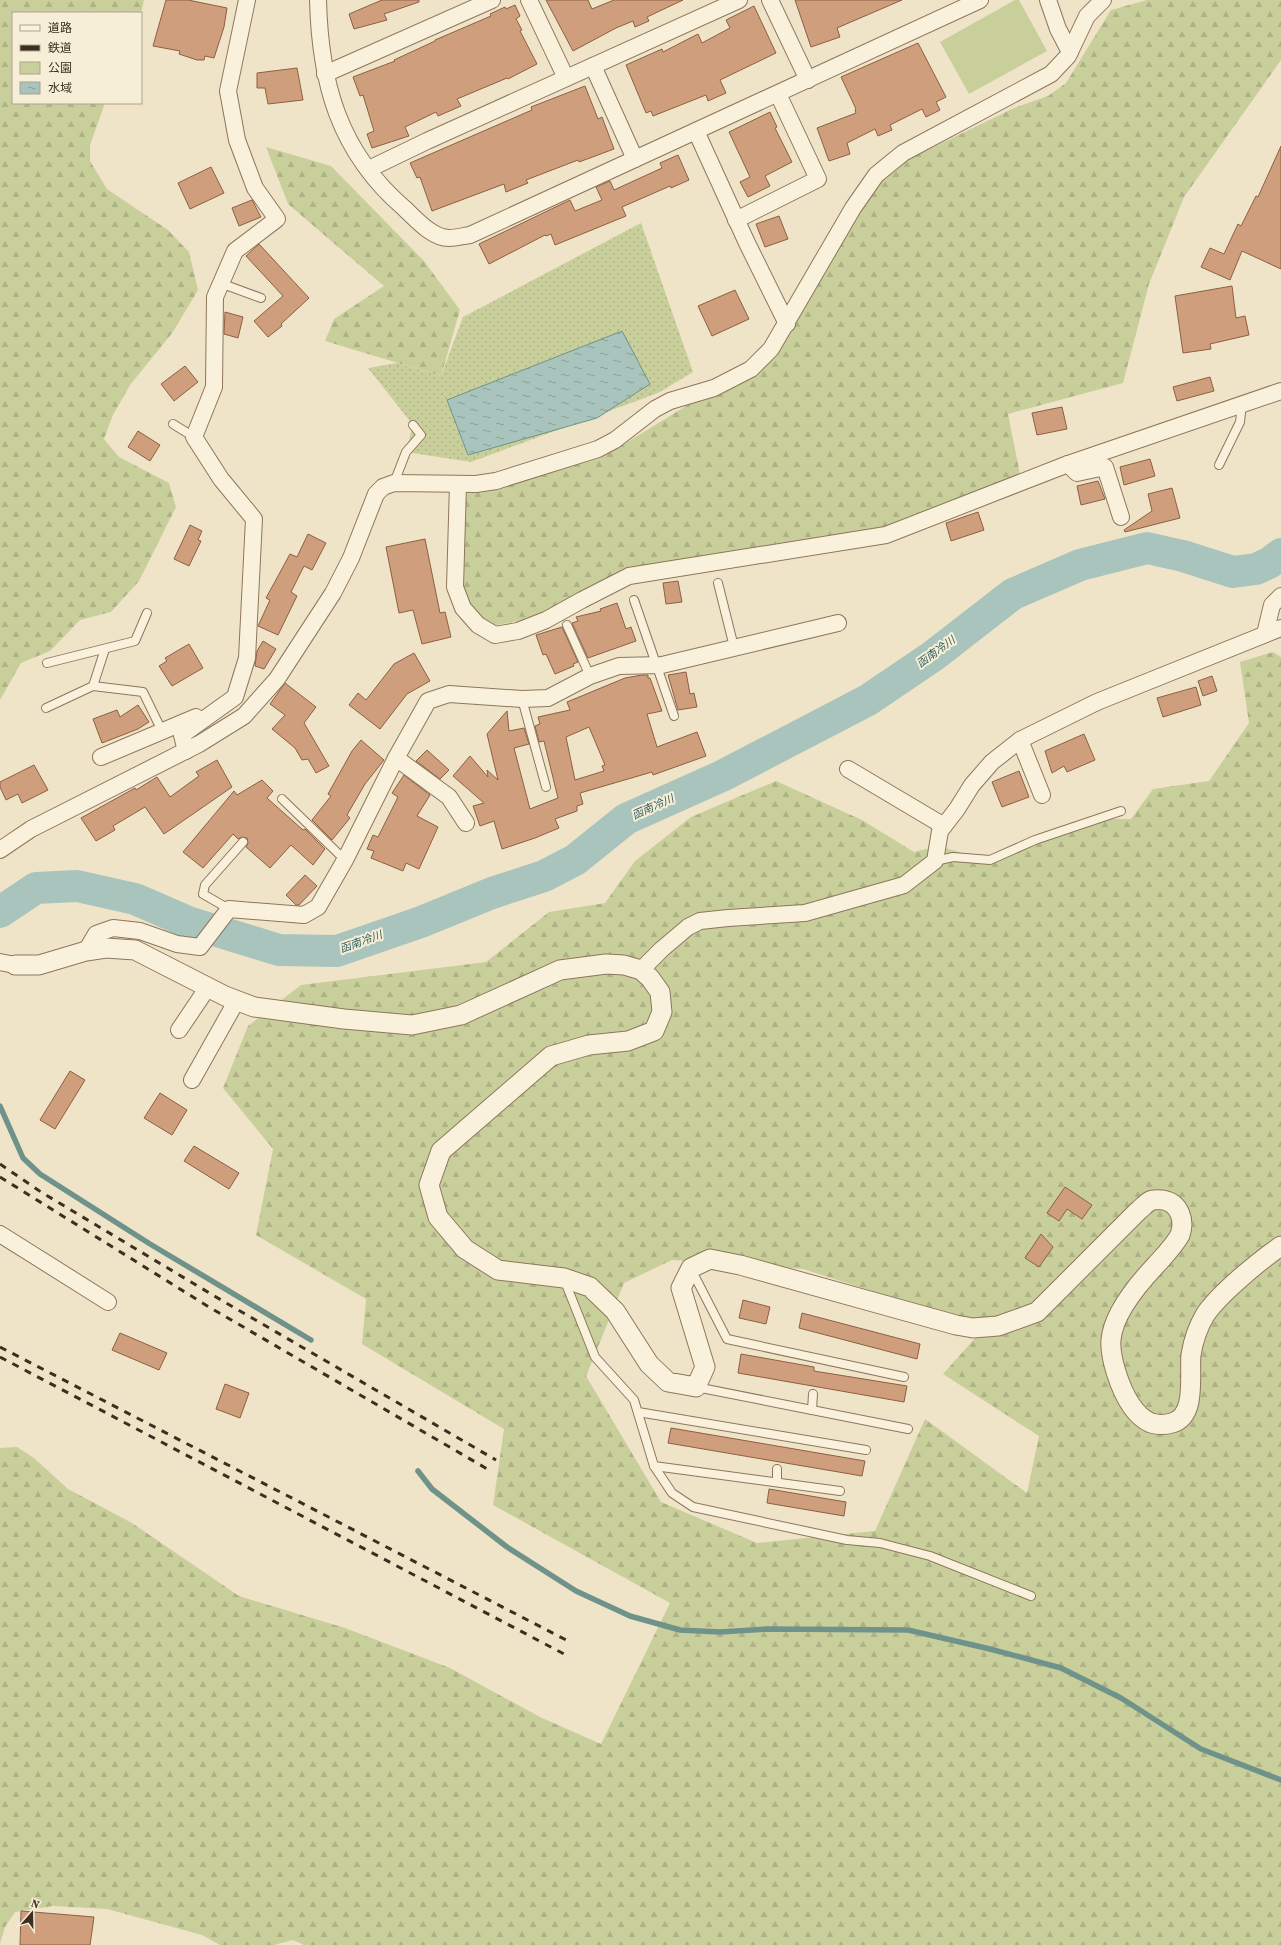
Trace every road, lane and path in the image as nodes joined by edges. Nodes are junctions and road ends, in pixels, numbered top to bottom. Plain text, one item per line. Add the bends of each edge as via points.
1 (247, 0) edge
2 (318, 0) edge
3 (492, 0) edge
4 (529, 0) edge
5 (739, 0) edge
6 (770, 0) edge
7 (980, 0) edge
8 (1048, 0) edge
9 (1103, 0) edge
10 (1070, 52) junction
11 (593, 66) junction
12 (325, 74) junction
13 (566, 78) junction
14 (808, 80) junction
15 (778, 94) junction
16 (696, 131) junction
17 (635, 159) junction
18 (369, 169) junction
19 (736, 220) junction
20 (220, 283) junction
21 (262, 298) dead end
22 (787, 324) junction
23 (1281, 391) edge
24 (1242, 404) junction
25 (173, 424) dead end
26 (413, 425) dead end
27 (194, 437) junction
28 (1068, 464) junction
29 (1219, 464) dead end
30 (394, 483) junction
31 (458, 484) junction
32 (1121, 517) dead end
33 (718, 583) dead end
34 (1281, 596) edge
35 (634, 600) dead end
36 (147, 613) dead end
37 (838, 623) dead end
38 (567, 625) dead end
39 (1281, 628) edge
40 (1266, 634) junction
41 (734, 647) junction
42 (105, 648) junction
43 (47, 663) dead end
44 (656, 665) junction
45 (590, 676) junction
46 (93, 686) junction
47 (522, 699) junction
48 (223, 705) junction
49 (46, 708) dead end
50 (674, 716) dead end
51 (162, 731) junction
52 (1020, 740) junction
53 (186, 751) junction
54 (101, 757) dead end
55 (396, 758) junction
56 (848, 769) dead end
57 (546, 787) dead end
58 (1042, 795) dead end
59 (282, 799) dead end
60 (1121, 810) dead end
61 (466, 823) dead end
62 (944, 826) junction
63 (243, 842) dead end
64 (0, 850) edge
65 (345, 860) junction
66 (935, 862) junction
67 (229, 909) junction
68 (86, 951) junction
69 (8, 964) edge
70 (640, 970) junction
71 (208, 987) junction
72 (236, 1000) junction
73 (180, 1030) dead end
74 (192, 1080) dead end
75 (0, 1234) edge
76 (1281, 1246) edge
77 (691, 1268) junction
78 (564, 1278) junction
79 (108, 1302) dead end
80 (904, 1377) dead end
81 (696, 1387) junction
82 (813, 1394) dead end
83 (812, 1410) junction
84 (638, 1412) junction
85 (908, 1429) dead end
86 (866, 1450) dead end
87 (654, 1466) junction
88 (777, 1469) dead end
89 (777, 1482) junction
90 (840, 1491) dead end
91 (1031, 1596) dead end

1 - 20 street via 228,91 237,140 255,188 278,219 235,251
2 - 12 street via 319,34
3 - 12 street
4 - 13 street
5 - 11 street
6 - 14 street
7 - 14 street
8 - 10 street via 1058,29
9 - 10 street via 1087,16
10 - 22 street via 1051,74 903,153 876,175 853,208
11 - 13 street
11 - 17 street
12 - 18 street via 340,120 356,154
13 - 18 street
14 - 15 street
15 - 16 street
15 - 19 street via 818,179
16 - 17 street
16 - 19 street
17 - 18 street via 470,235 448,238 431,232 391,197
19 - 22 street
20 - 21 lane
20 - 27 street via 215,297 214,387
22 - 31 street via 771,349 751,369 714,388 670,401 598,449 496,481
23 - 24 street
24 - 28 street
24 - 29 lane via 1240,422
25 - 27 lane
26 - 30 lane via 421,435 406,452
27 - 48 street via 221,479 254,518 247,658 235,697
28 - 31 street via 886,535 629,576 546,620 518,631 495,635 478,625 463,608 455,586
28 - 32 street via 1077,473 1105,467
30 - 31 street
30 - 53 street via 383,487 376,494 351,558 333,593 277,679 244,716
33 - 41 lane
34 - 40 street via 1272,606
35 - 44 lane
36 - 42 lane via 135,641
37 - 41 street
38 - 45 lane
39 - 40 street
40 - 52 street via 1097,702
41 - 44 street
42 - 43 lane
42 - 46 lane
44 - 45 street via 618,666
44 - 50 lane
45 - 47 street via 548,698
46 - 49 lane
46 - 51 lane via 143,692
47 - 55 street via 449,694 428,701
47 - 57 lane
48 - 51 street
48 - 53 street via 182,735
51 - 54 street
52 - 58 street
52 - 62 street via 992,762
53 - 64 street via 31,829
55 - 61 street via 449,797
55 - 65 street
56 - 62 street
59 - 65 lane
60 - 66 lane via 1035,840 990,860 953,858
62 - 66 street via 940,831
63 - 67 lane via 205,885 202,894
65 - 67 street via 318,907 304,916
66 - 70 street via 904,884 805,914 700,921 688,927
67 - 68 street via 200,947 177,944 140,931 114,928 96,934
68 - 69 street via 39,965
68 - 71 street via 106,948 134,950
70 - 72 street via 624,965 606,964 560,970 461,1015 412,1025 254,1007
70 - 78 street via 650,978 660,992 662,1012 654,1031 628,1041 589,1045 551,1056 441,1151 429,1185 438,1217 465,1249 498,1270
71 - 72 street
71 - 73 street
72 - 74 street
75 - 79 street
76 - 77 street via 1223,1295 1205,1316 1195,1336 1191,1356 1187,1411 1176,1422 1164,1425 1143,1418 1125,1395 1116,1372 1111,1338 1128,1300 1180,1235 1183,1226 1180,1212 1168,1201 1151,1200 1138,1211 1037,1312 998,1326 973,1328 956,1324 718,1260 710,1259
77 - 80 lane via 727,1339
77 - 81 street via 681,1288 705,1367
78 - 81 street via 590,1287 615,1311 649,1364 668,1382
78 - 84 lane via 595,1357 634,1400
81 - 83 lane
82 - 83 lane
83 - 85 lane
84 - 86 lane
84 - 87 lane
87 - 89 lane
87 - 91 lane via 672,1493 693,1507 847,1540 902,1548 930,1556
88 - 89 lane
89 - 90 lane

